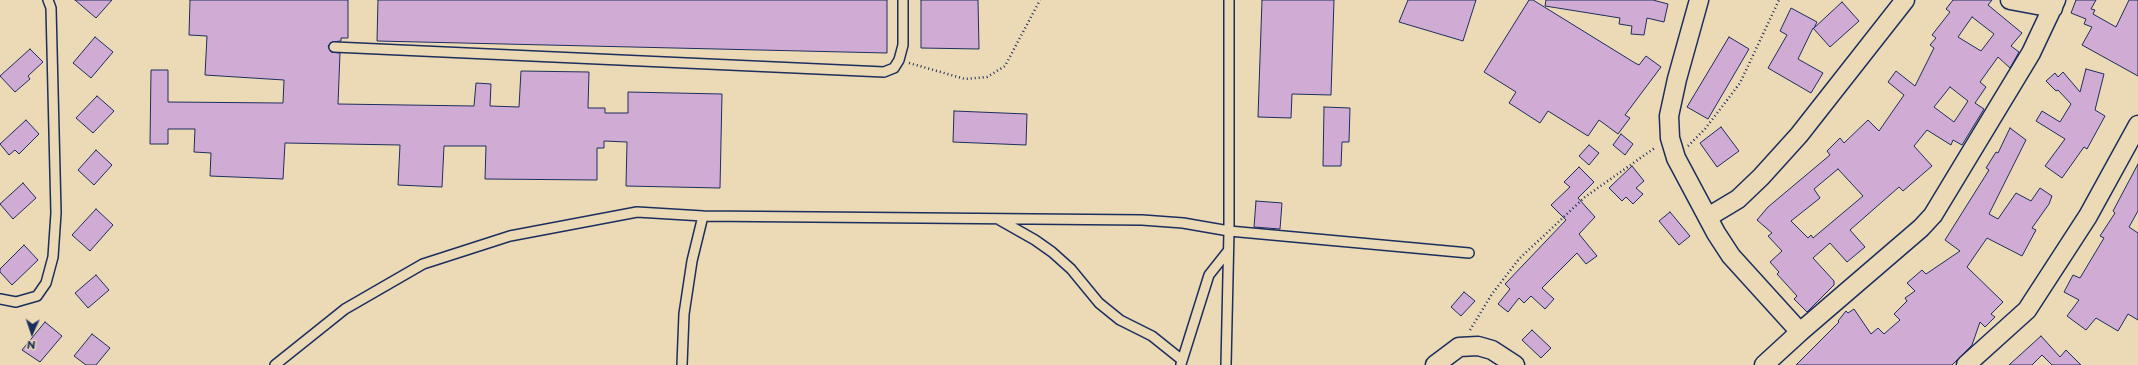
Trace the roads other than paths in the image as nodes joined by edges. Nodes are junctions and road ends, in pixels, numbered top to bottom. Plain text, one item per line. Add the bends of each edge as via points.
1 (48, 0) edge
2 (903, 0) edge
3 (1229, 0) edge
4 (1699, 0) edge
5 (1905, 0) edge
6 (2010, 0) edge
7 (2054, 4) edge
8 (334, 47) dead end
9 (2138, 125) edge
10 (703, 216) junction
11 (1708, 217) junction
12 (996, 218) junction
13 (1229, 231) junction
14 (1228, 251) junction
15 (1469, 253) dead end
16 (0, 299) edge
17 (1800, 332) junction
18 (1182, 362) edge
19 (275, 365) edge
20 (682, 365) edge
21 (1226, 365) edge
22 (1435, 365) edge
23 (1515, 365) edge
24 (1764, 365) edge
25 (1966, 365) edge

1 - 16 lane via 51,8 56,213 53,257 46,283 37,296 16,302
2 - 8 lane via 903,45 894,68 884,72
3 - 13 lane
4 - 11 street via 1676,79 1669,116 1670,138 1676,158
5 - 11 street via 1799,135 1761,177 1738,199
6 - 7 street
7 - 17 street via 2031,53 1933,215
9 - 25 street via 2088,216 2031,304
10 - 12 lane
10 - 19 lane via 637,212 510,236 423,264 345,308
10 - 20 lane via 692,261 684,314
11 - 17 street via 1731,256
12 - 13 lane via 1142,220 1183,223
12 - 18 lane via 1052,252 1071,269 1099,304 1120,320 1152,336
13 - 14 lane
13 - 15 lane
14 - 18 lane via 1209,275
14 - 21 lane
17 - 24 street
22 - 23 street via 1459,347 1478,346 1492,350

